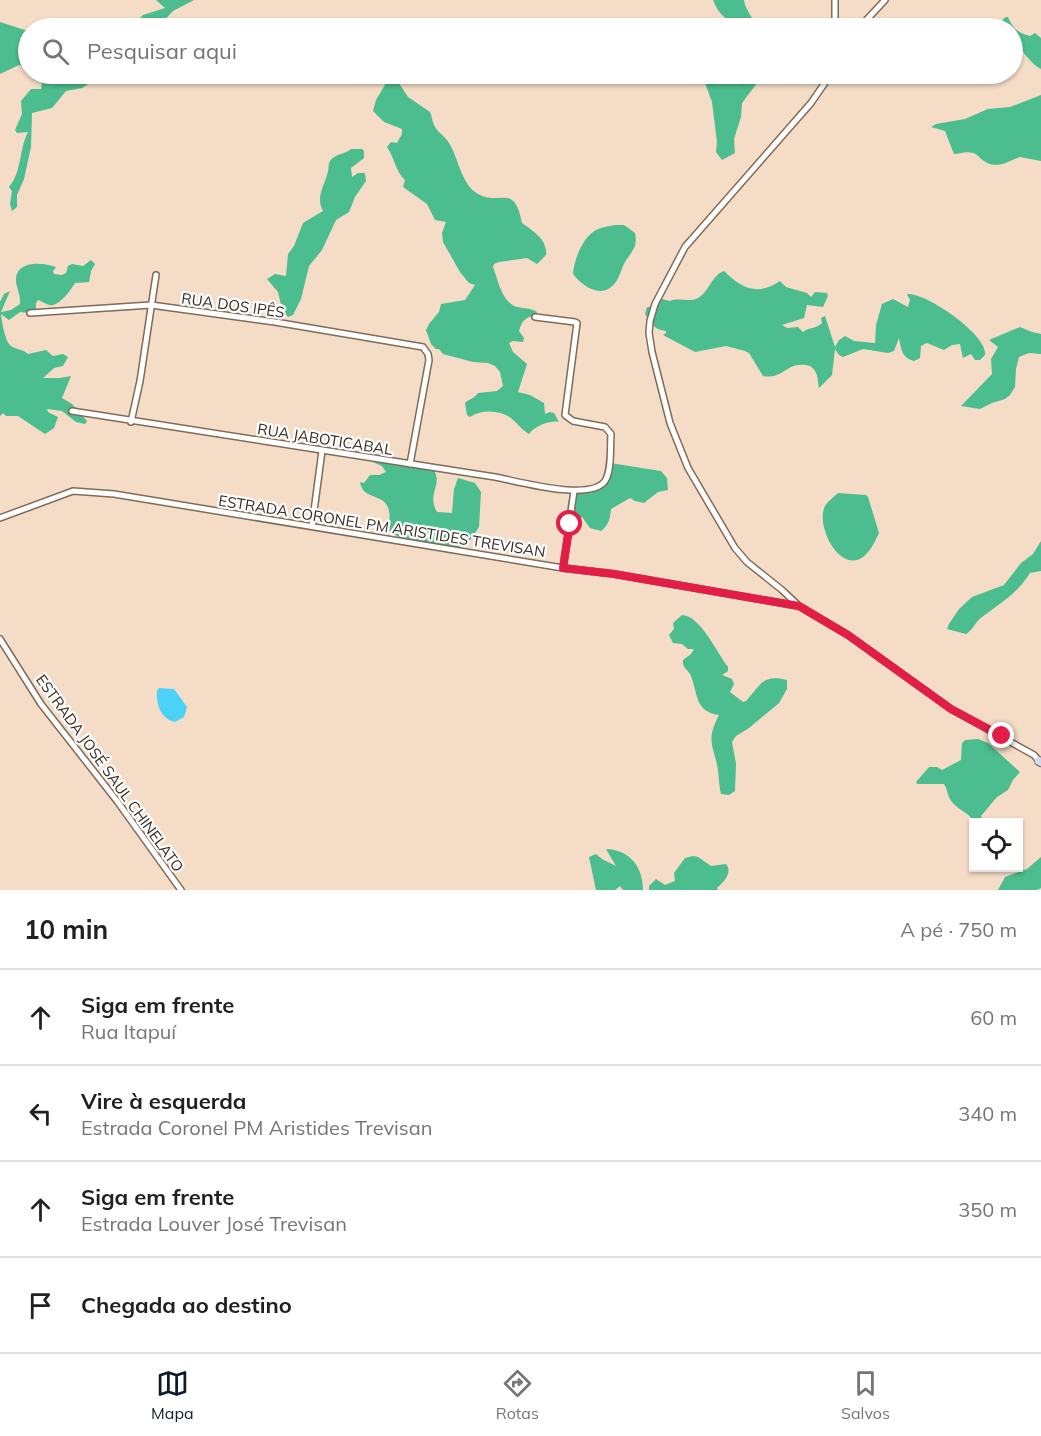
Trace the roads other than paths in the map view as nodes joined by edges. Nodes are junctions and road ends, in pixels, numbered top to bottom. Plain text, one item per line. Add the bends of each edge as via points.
1 (835, 0) edge
2 (885, 0) edge
3 (835, 18) edge
4 (868, 18) edge
5 (824, 84) edge
6 (156, 275) dead end
7 (151, 305) junction
8 (30, 313) dead end
9 (535, 317) dead end
10 (72, 411) dead end
11 (131, 422) junction
12 (322, 451) junction
13 (410, 464) junction
14 (574, 491) junction
15 (0, 518) edge
16 (312, 526) junction
17 (563, 568) junction
18 (799, 606) junction
19 (0, 639) edge
20 (1040, 762) edge
21 (181, 890) edge

1 - 3 street
2 - 4 street
5 - 18 street via 685,247 655,303 649,333 670,423 688,468 735,548
6 - 7 street
7 - 8 street, RUA DOS IPÊS
7 - 11 street
7 - 13 street, RUA DOS IPÊS via 423,347 428,354 427,375
9 - 14 street via 577,325 565,415 610,431 609,466 604,482
10 - 11 street, RUA JABOTICABAL
11 - 12 street, RUA JABOTICABAL
12 - 13 street, RUA JABOTICABAL
12 - 16 street
13 - 14 street, RUA JABOTICABAL
14 - 17 street
15 - 16 street, ESTRADA CORONEL PM ARISTIDES TREVISAN via 81,491
16 - 17 street, ESTRADA CORONEL PM ARISTIDES TREVISAN
17 - 18 street, ESTRADA CORONEL PM ARISTIDES TREVISAN
18 - 20 street via 848,635 951,709
19 - 21 street, ESTRADA JOSÉ SAUL CHINELATO via 41,704

